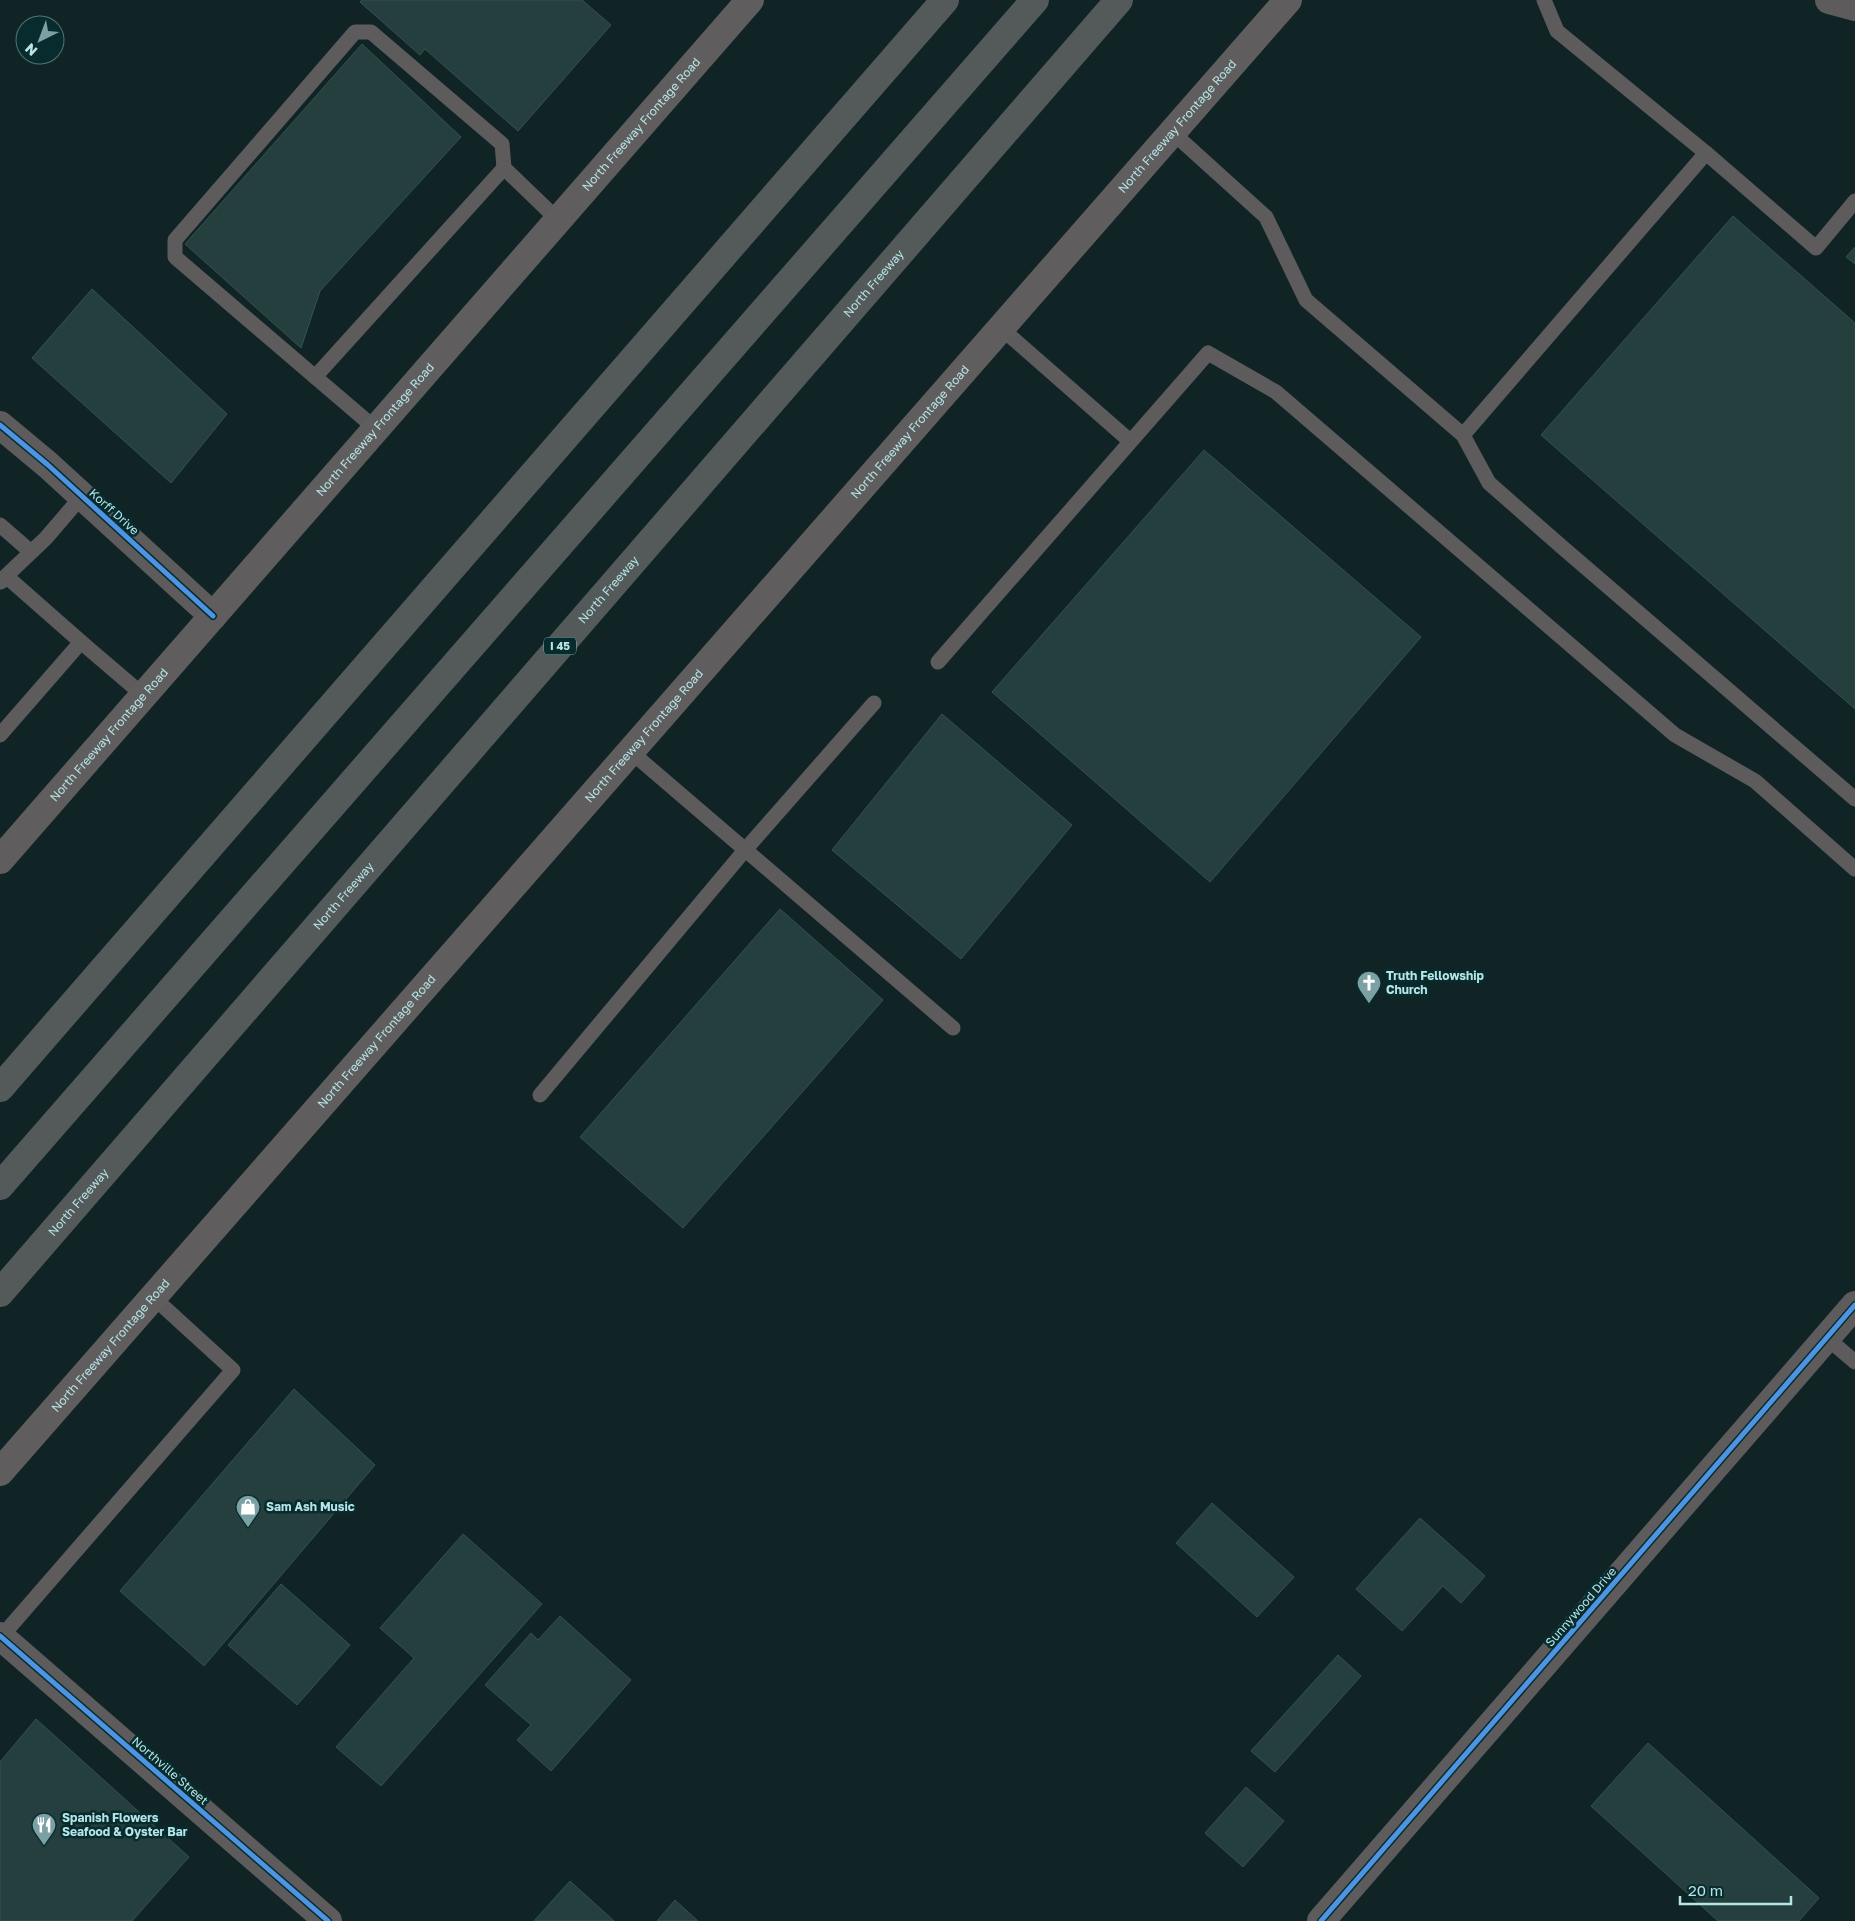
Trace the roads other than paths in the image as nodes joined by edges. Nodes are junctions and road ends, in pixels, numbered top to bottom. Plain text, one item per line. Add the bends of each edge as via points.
1 (750, 0) edge
2 (945, 0) edge
3 (1035, 0) edge
4 (1120, 0) edge
5 (1288, 0) edge
6 (1544, 0) edge
7 (1829, 0) edge
8 (1855, 7) edge
9 (1172, 132) junction
10 (1706, 152) junction
11 (504, 168) junction
12 (1855, 201) edge
13 (558, 220) junction
14 (1001, 328) junction
15 (316, 376) junction
16 (0, 425) edge
17 (376, 429) junction
18 (1463, 435) junction
19 (1130, 441) junction
20 (82, 496) junction
21 (0, 525) edge
22 (31, 552) junction
23 (3, 579) edge
24 (213, 616) junction
25 (81, 642) junction
26 (938, 662) dead end
27 (143, 695) junction
28 (874, 703) dead end
29 (0, 735) edge
30 (630, 751) junction
31 (1855, 799) edge
32 (746, 850) junction
33 (0, 860) edge
34 (1855, 869) edge
35 (953, 1028) dead end
36 (0, 1088) edge
37 (540, 1095) dead end
38 (0, 1186) edge
39 (0, 1293) edge
40 (153, 1297) junction
41 (1855, 1305) edge
42 (1827, 1338) junction
43 (1855, 1362) edge
44 (0, 1472) edge
45 (1, 1636) edge
46 (328, 1921) edge
47 (1321, 1921) edge

1 - 13 main road, North Freeway Frontage Road
2 - 36 highway
3 - 38 highway
4 - 39 highway, North Freeway / I 45
5 - 9 main road, North Freeway Frontage Road
6 - 10 lane via 1557,31
7 - 8 street
9 - 14 main road, North Freeway Frontage Road
9 - 18 lane via 1266,217 1306,300
10 - 12 lane via 1816,248
10 - 18 lane
11 - 13 lane
11 - 15 lane
11 - 15 lane via 502,144 371,32 355,32 174,240 175,257
13 - 17 main road, North Freeway Frontage Road
14 - 19 lane
14 - 30 main road, North Freeway Frontage Road
15 - 17 lane
16 - 20 street, Korff Drive
17 - 24 main road, North Freeway Frontage Road
18 - 31 lane via 1489,483
19 - 26 lane
19 - 34 lane via 1208,353 1276,392 1675,735 1755,781
20 - 22 lane
20 - 24 street, Korff Drive
21 - 22 lane
22 - 23 lane
23 - 25 lane
24 - 27 main road, North Freeway Frontage Road
25 - 27 lane
25 - 29 lane
27 - 33 main road, North Freeway Frontage Road
28 - 32 lane
30 - 32 lane
30 - 40 main road, North Freeway Frontage Road
32 - 35 lane
32 - 37 lane
40 - 44 main road, North Freeway Frontage Road
40 - 45 lane via 232,1370
41 - 42 street, Sunnywood Drive
42 - 43 lane
42 - 47 street, Sunnywood Drive
45 - 46 street, Northville Street

